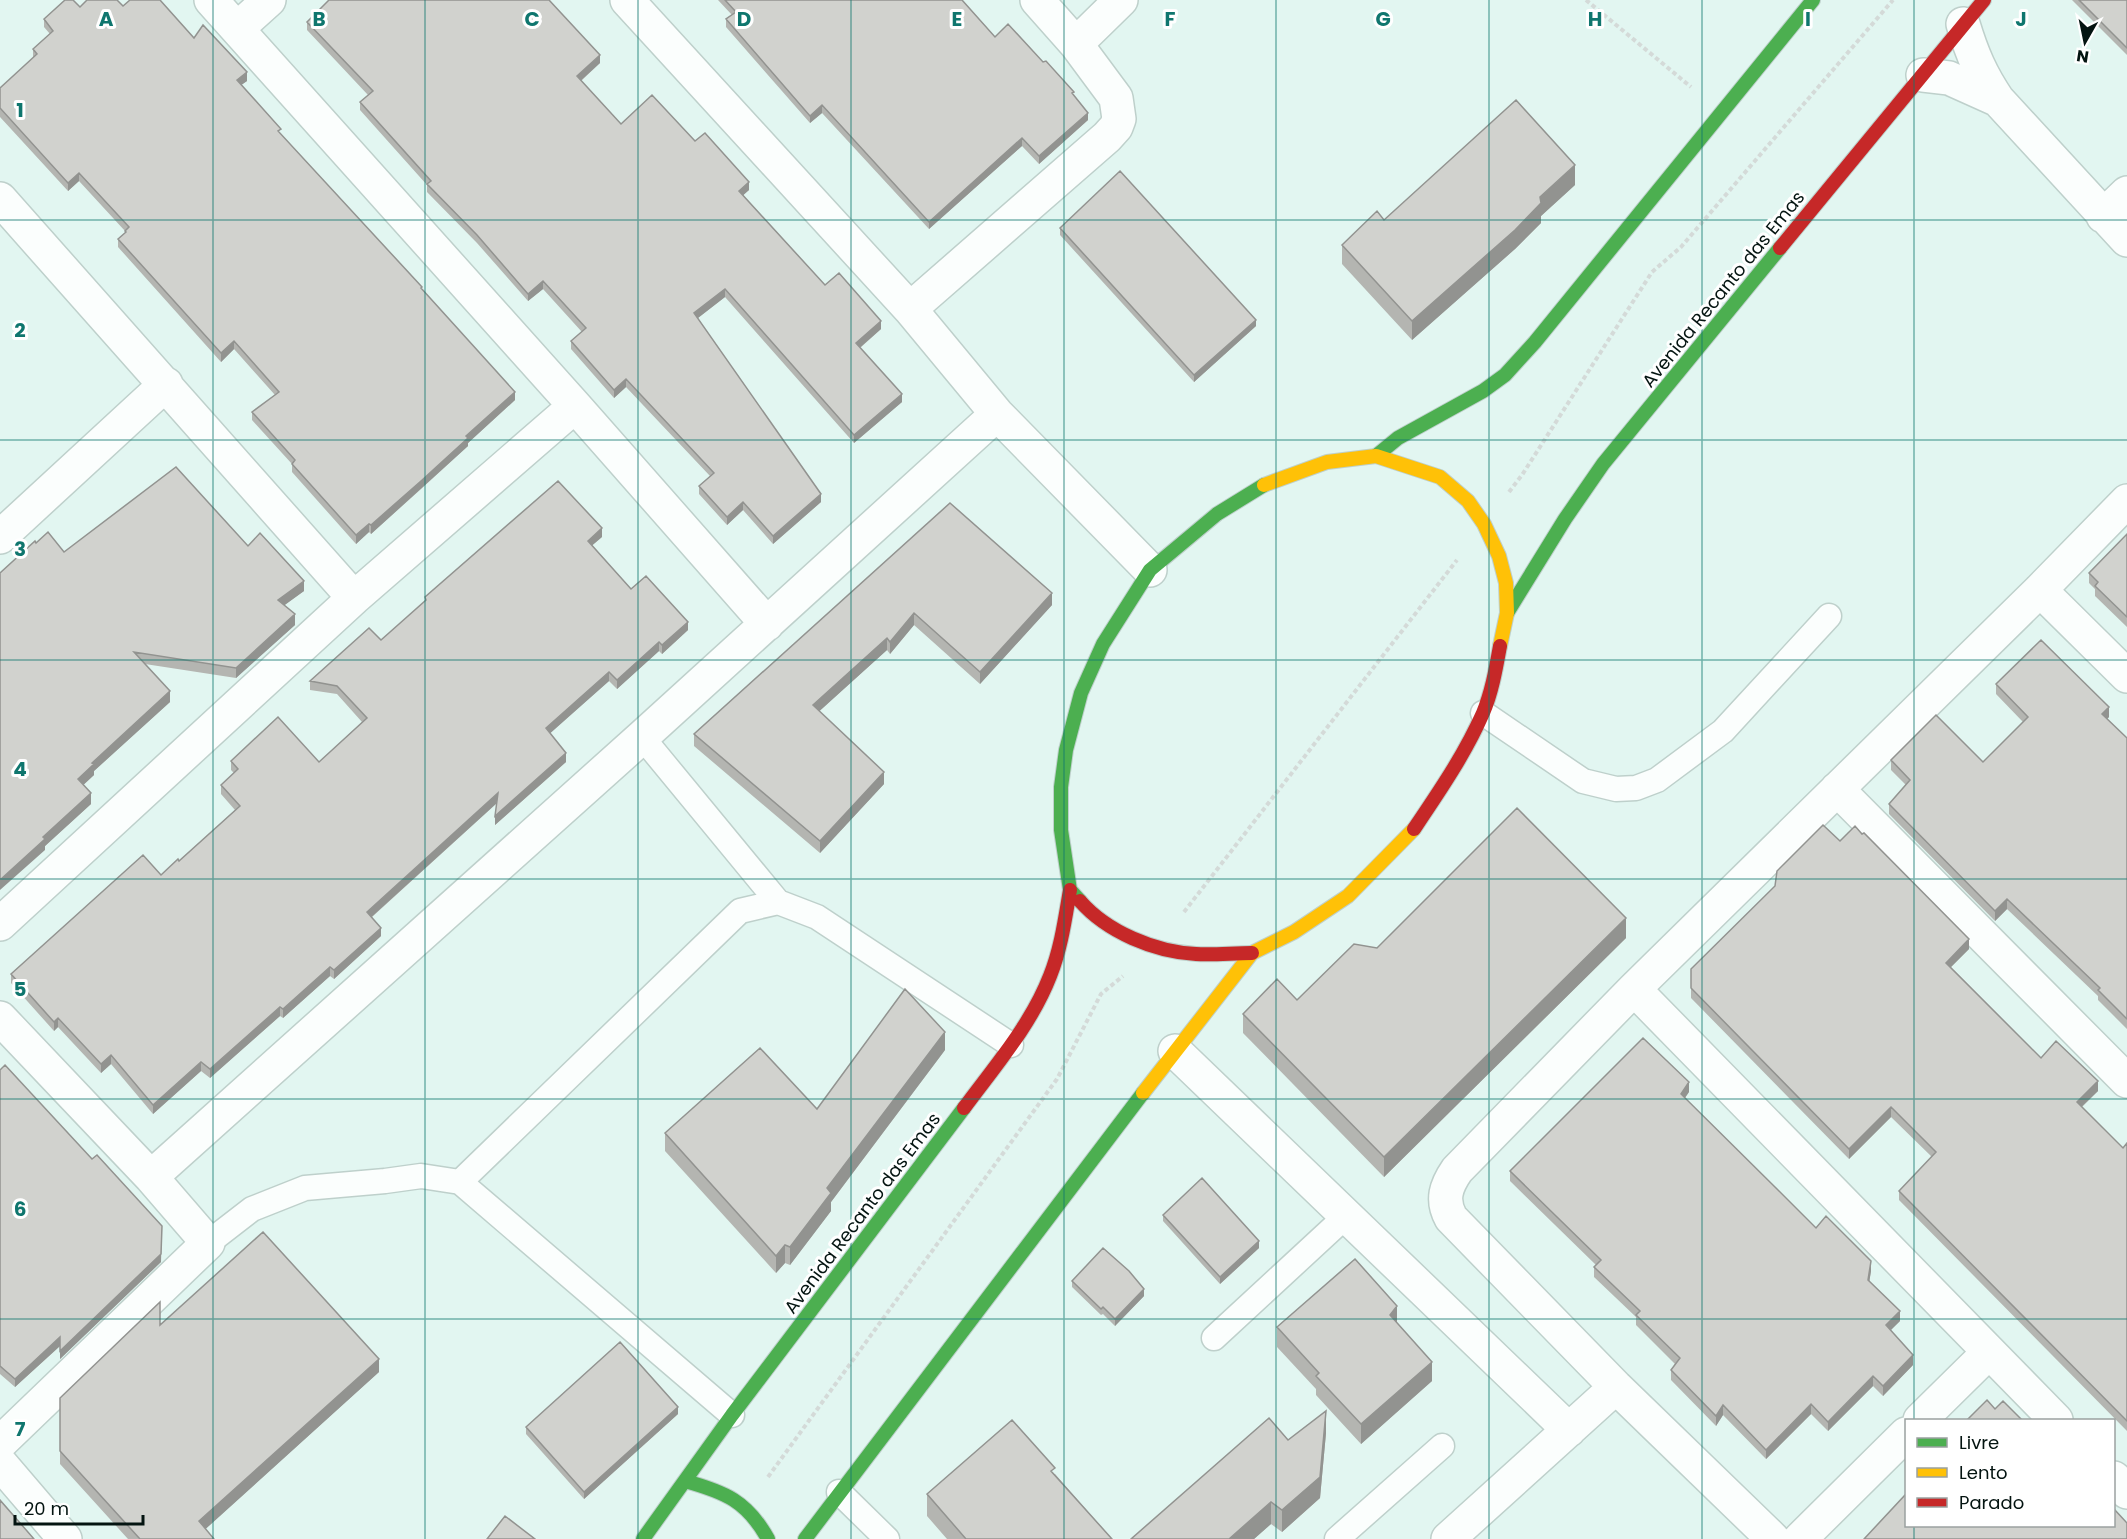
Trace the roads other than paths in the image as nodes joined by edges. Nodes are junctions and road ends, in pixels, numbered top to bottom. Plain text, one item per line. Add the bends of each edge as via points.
1 (211, 0) edge
2 (269, 0) edge
3 (627, 0) edge
4 (1037, 0) edge
5 (1121, 0) edge
6 (1813, 0) edge
7 (1984, 0) edge
8 (1963, 24) junction
9 (237, 28) junction
10 (1076, 44) junction
11 (1923, 75) junction
12 (1998, 100) junction
13 (2127, 193) edge
14 (0, 199) edge
15 (2103, 216) junction
16 (2127, 240) edge
17 (910, 309) junction
18 (166, 384) junction
19 (575, 406) junction
20 (997, 414) junction
21 (1376, 456) junction
22 (2127, 501) edge
23 (0, 537) edge
24 (1150, 570) junction
25 (2040, 590) junction
26 (354, 598) junction
27 (1507, 613) junction
28 (1829, 616) dead end
29 (767, 624) junction
30 (2127, 676) edge
31 (1483, 713) junction
32 (642, 737) junction
33 (1837, 789) junction
34 (1070, 890) junction
35 (778, 902) junction
36 (0, 924) edge
37 (1252, 953) junction
38 (1634, 989) junction
39 (0, 1018) edge
40 (1011, 1045) junction
41 (1175, 1051) junction
42 (2127, 1081) edge
43 (151, 1177) junction
44 (460, 1182) junction
45 (1346, 1216) junction
46 (208, 1244) junction
47 (1214, 1338) dead end
48 (1988, 1353) junction
49 (1616, 1387) junction
50 (732, 1415) junction
51 (1921, 1419) edge
52 (2055, 1419) edge
53 (1569, 1430) junction
54 (1905, 1435) edge
55 (0, 1443) edge
56 (1442, 1446) dead end
57 (0, 1463) edge
58 (2115, 1479) edge
59 (685, 1481) junction
60 (840, 1492) junction
61 (2127, 1492) edge
62 (65, 1539) edge
63 (643, 1539) edge
64 (768, 1539) edge
65 (806, 1539) edge
66 (887, 1539) edge
67 (1337, 1539) edge
68 (1448, 1539) edge
69 (1773, 1539) edge
70 (1800, 1539) edge

1 - 9 street
2 - 9 street
3 - 17 street
4 - 10 street
5 - 10 street
6 - 21 main road via 1505,375 1398,438
7 - 8 main road, Avenida Recanto das Emas
8 - 11 main road, Avenida Recanto das Emas
8 - 12 street via 1977,64
9 - 19 street
10 - 17 street via 1116,98 1116,127
11 - 12 street via 1949,78
11 - 27 main road, Avenida Recanto das Emas via 1602,464 1559,525
12 - 15 street
13 - 15 street
14 - 18 street
15 - 16 street
17 - 20 street
18 - 23 street
18 - 26 street
19 - 26 street
19 - 29 street
20 - 24 street
20 - 29 street
21 - 24 main road, Avenida Recanto das Emas via 1327,462 1261,486 1217,514
21 - 27 main road via 1440,477 1468,501 1499,556 1506,583
22 - 25 street
24 - 34 main road, Avenida Recanto das Emas via 1103,644 1081,693 1066,750 1061,830
25 - 30 street
25 - 33 street
26 - 36 street
27 - 31 main road
28 - 31 lane via 1723,731 1657,780 1636,788 1616,789 1583,782
29 - 32 street
31 - 37 main road via 1447,781 1410,835 1348,896 1294,932
32 - 35 lane
32 - 43 street
33 - 38 street
33 - 42 street
34 - 37 main road via 1110,927 1156,947 1194,954
34 - 40 main road, Avenida Recanto das Emas via 1051,974
35 - 40 lane via 817,917
35 - 44 lane via 740,911
37 - 41 main road
38 - 48 street
38 - 49 street via 1457,1170 1445,1194 1451,1218
39 - 43 street
40 - 50 main road, Avenida Recanto das Emas
41 - 45 street
41 - 60 main road
43 - 46 street
44 - 46 lane via 421,1176 305,1188 252,1209
44 - 50 lane
45 - 47 lane
45 - 53 street
46 - 55 street
48 - 51 street
48 - 52 street
49 - 53 street
49 - 69 street
50 - 59 main road, Avenida Recanto das Emas
53 - 68 street
54 - 70 street
56 - 67 lane
57 - 62 street
58 - 61 street
59 - 63 main road, Avenida Recanto das Emas
59 - 64 main road via 711,1487 746,1506
60 - 65 main road
60 - 66 lane

